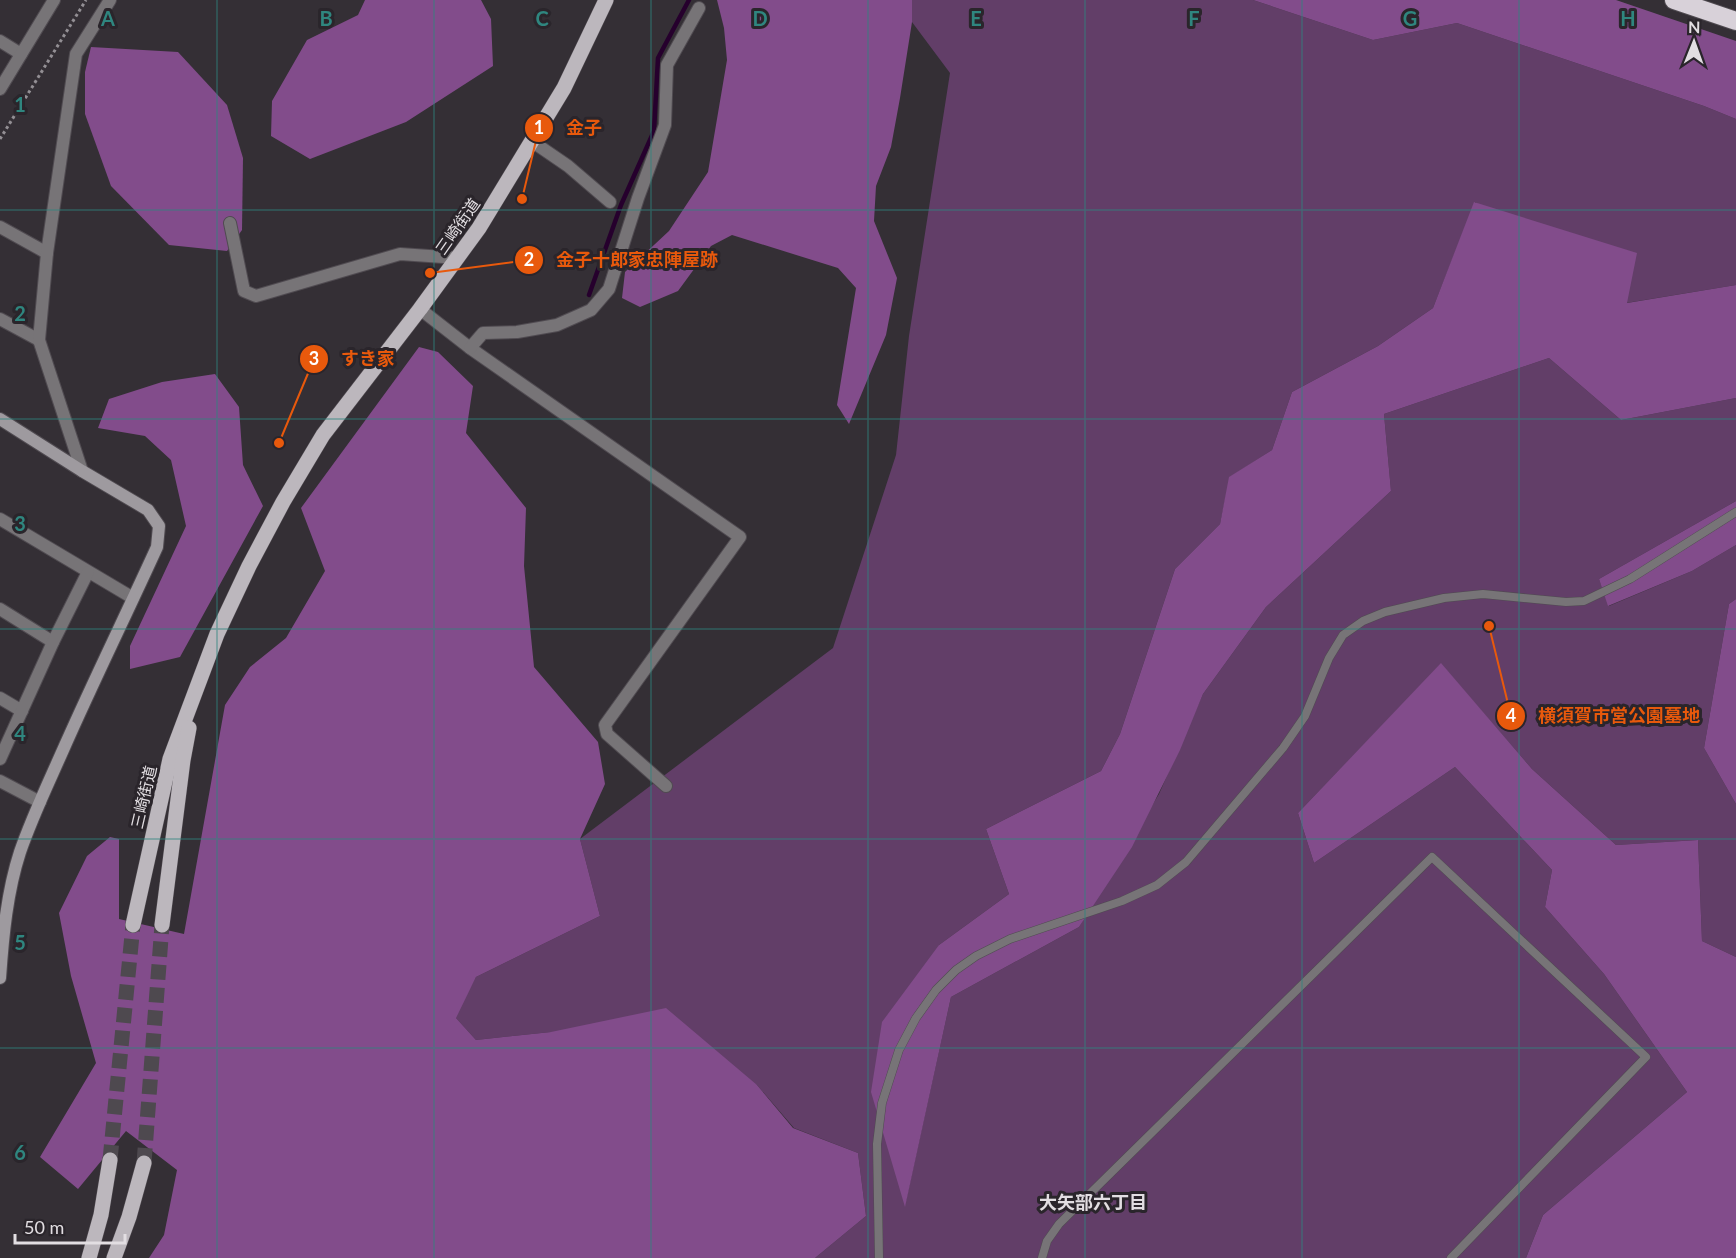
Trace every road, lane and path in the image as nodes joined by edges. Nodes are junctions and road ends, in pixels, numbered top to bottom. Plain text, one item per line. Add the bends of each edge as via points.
1 (54, 0) edge
2 (86, 0) edge
3 (110, 0) edge
4 (606, 0) edge
5 (1674, 0) edge
6 (699, 8) dead end
7 (1736, 21) edge
8 (0, 41) edge
9 (21, 54) junction
10 (0, 88) edge
11 (0, 139) edge
12 (533, 142) junction
13 (610, 202) dead end
14 (230, 223) dead end
15 (0, 227) edge
16 (47, 254) junction
17 (458, 258) junction
18 (420, 309) junction
19 (0, 319) edge
20 (39, 340) junction
21 (470, 348) junction
22 (0, 419) edge
23 (82, 471) junction
24 (1736, 512) edge
25 (0, 519) edge
26 (88, 572) junction
27 (133, 598) junction
28 (0, 609) edge
29 (53, 642) junction
30 (199, 681) junction
31 (0, 698) edge
32 (22, 711) junction
33 (0, 759) edge
34 (0, 781) edge
35 (666, 786) dead end
36 (40, 802) junction
37 (133, 925) tunnel mouth
38 (162, 925) tunnel mouth
39 (0, 978) edge
40 (110, 1160) tunnel mouth
41 (144, 1163) tunnel mouth
42 (89, 1258) edge
43 (114, 1258) edge
44 (879, 1258) edge
45 (1042, 1258) edge
46 (1451, 1258) edge

1 - 9 street
2 - 11 path
3 - 16 street via 76,54
4 - 12 main road, 三崎街道
5 - 7 highway
6 - 21 street via 667,65 665,125 609,290 591,310 557,325 483,333
8 - 9 street
9 - 10 street
12 - 13 street
12 - 17 main road, 三崎街道
14 - 17 street via 244,291 256,296 400,254
15 - 16 street
16 - 20 street
17 - 18 main road, 三崎街道
18 - 21 street
18 - 30 main road, 三崎街道 via 323,435 289,492 249,566
19 - 20 street
20 - 23 street
21 - 35 street via 740,537 604,725 607,734
22 - 23 street
23 - 27 street via 148,510 159,526 157,547
24 - 44 lane via 1630,579 1584,601 1483,594 1444,597 1363,621 1343,635 1305,716 1283,748 1185,862 1157,885 1011,939 956,970 916,1018 899,1050 882,1102 878,1144
25 - 26 street
26 - 27 street
26 - 29 street
27 - 36 street
28 - 29 street
29 - 32 street
30 - 37 main road, 三崎街道 via 170,759
30 - 38 main road, 三崎街道 via 183,760
31 - 32 street
32 - 33 street
34 - 36 street
36 - 39 street via 12,881
40 - 42 main road
41 - 43 main road
45 - 46 lane via 1047,1241 1059,1224 1432,857 1646,1057

